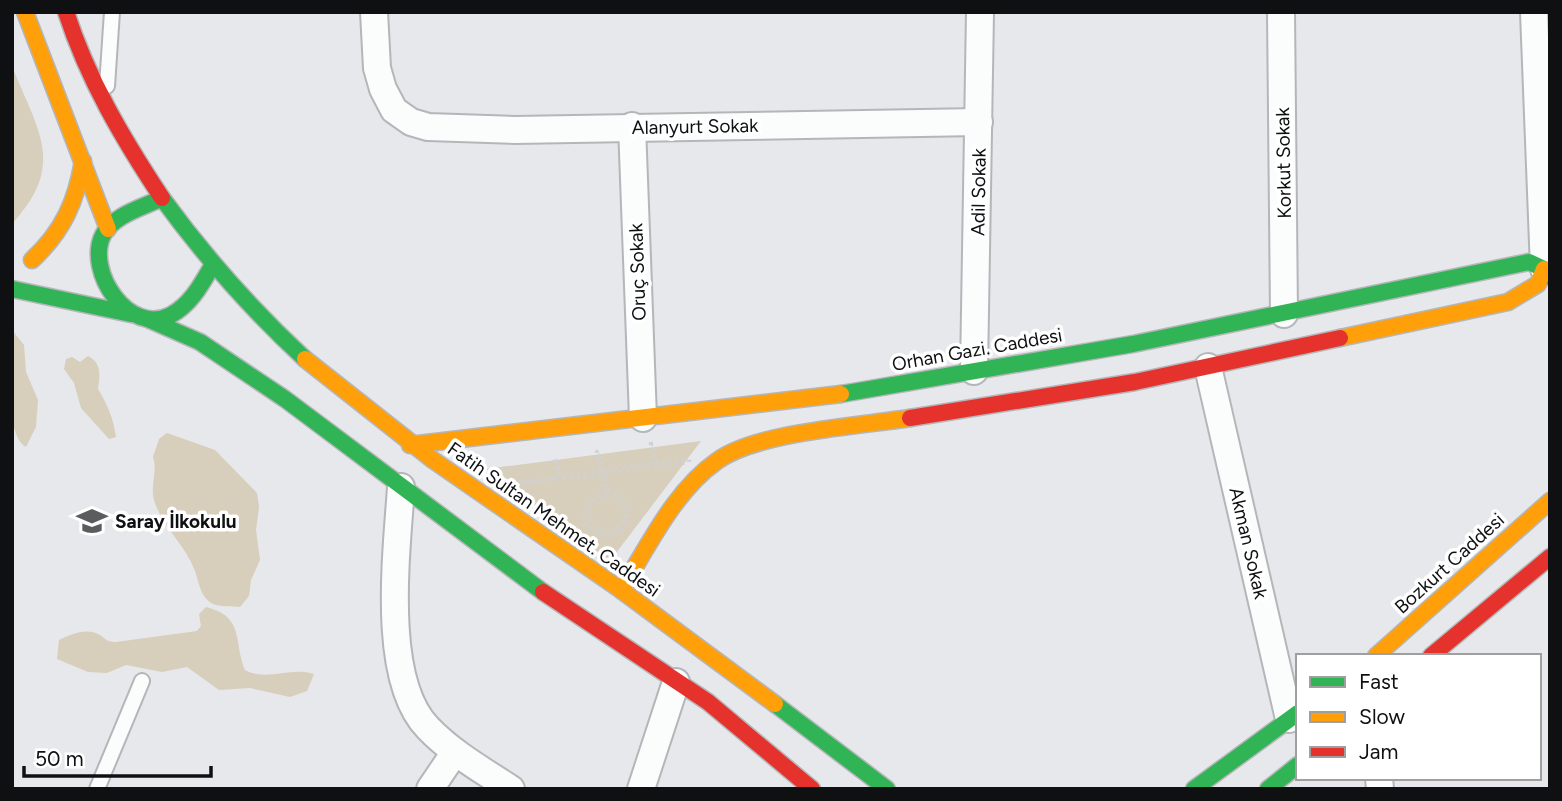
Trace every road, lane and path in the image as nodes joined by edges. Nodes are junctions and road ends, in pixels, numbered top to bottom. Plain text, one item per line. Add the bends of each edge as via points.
1 (25, 12) edge
2 (66, 12) edge
3 (112, 12) edge
4 (374, 12) edge
5 (980, 12) edge
6 (1281, 12) edge
7 (1534, 12) edge
8 (105, 104) junction
9 (979, 122) junction
10 (632, 126) junction
11 (83, 161) junction
12 (162, 198) junction
13 (105, 234) junction
14 (32, 260) junction
15 (15, 265) dead end
16 (212, 266) junction
17 (1547, 273) edge
18 (12, 289) edge
19 (131, 314) junction
20 (1284, 314) junction
21 (150, 320) junction
22 (1208, 367) junction
23 (973, 389) junction
24 (643, 418) junction
25 (410, 445) junction
26 (510, 484) joint
27 (401, 486) junction
28 (606, 496) joint
29 (1550, 501) edge
30 (1550, 557) edge
31 (621, 590) junction
32 (1378, 654) edge
33 (1433, 654) edge
34 (142, 681) dead end
35 (676, 682) junction
36 (1293, 716) edge
37 (455, 752) junction
38 (1296, 767) edge
39 (97, 789) edge
40 (430, 789) edge
41 (511, 789) edge
42 (641, 789) edge
43 (812, 789) edge
44 (887, 789) edge
45 (1194, 789) edge
46 (1268, 789) edge

1 - 11 street
2 - 8 street, Fatih Sultan Mehmet. Caddesi via 85,66
3 - 8 lane
4 - 10 street, Alanyurt Sokak via 377,68 383,89 394,110 411,122 428,127 515,130
5 - 9 street, Adil Sokak
6 - 20 street, Korkut Sokak
7 - 17 street
8 - 12 street, Fatih Sultan Mehmet. Caddesi
9 - 10 street, Alanyurt Sokak
9 - 23 street, Adil Sokak
10 - 24 street, Oruç Sokak
11 - 13 street
11 - 14 street via 72,211 55,240
12 - 13 street
12 - 16 street, Fatih Sultan Mehmet. Caddesi
13 - 14 street
13 - 19 street via 99,256 104,282
14 - 15 street
16 - 21 street via 193,301 180,312
16 - 25 street, Fatih Sultan Mehmet. Caddesi via 286,343
17 - 20 street, Orhan Gazi. Caddesi via 1529,262 1513,264
17 - 22 street, Orhan Gazi. Caddesi via 1526,294 1508,302
18 - 19 street
19 - 21 street
20 - 23 street, Orhan Gazi. Caddesi
21 - 27 street via 200,342 244,370
22 - 23 street, Orhan Gazi. Caddesi
22 - 36 street, Akman Sokak
23 - 24 street, Orhan Gazi. Caddesi
23 - 31 street, Orhan Gazi. Caddesi via 731,451 710,466 666,521
24 - 25 street, Orhan Gazi. Caddesi
25 - 31 street, Fatih Sultan Mehmet. Caddesi
26 - 26 path via 559,477 554,458 561,476 601,471 599,451 603,470 653,463 652,444 656,463 689,459 605,473 608,491 621,496 628,513 619,531 606,536 589,529 583,517 589,500 604,492 601,474 503,485
27 - 35 street via 557,603
27 - 37 street via 394,589 402,677 426,726
28 - 28 path via 591,504 589,517 595,527 607,531 619,526 624,515 618,500
29 - 32 street, Bozkurt Caddesi
30 - 33 street
31 - 44 street, Fatih Sultan Mehmet. Caddesi
34 - 39 lane
35 - 42 street
35 - 43 street via 708,702
36 - 45 street
37 - 40 street
37 - 41 street
38 - 46 street

